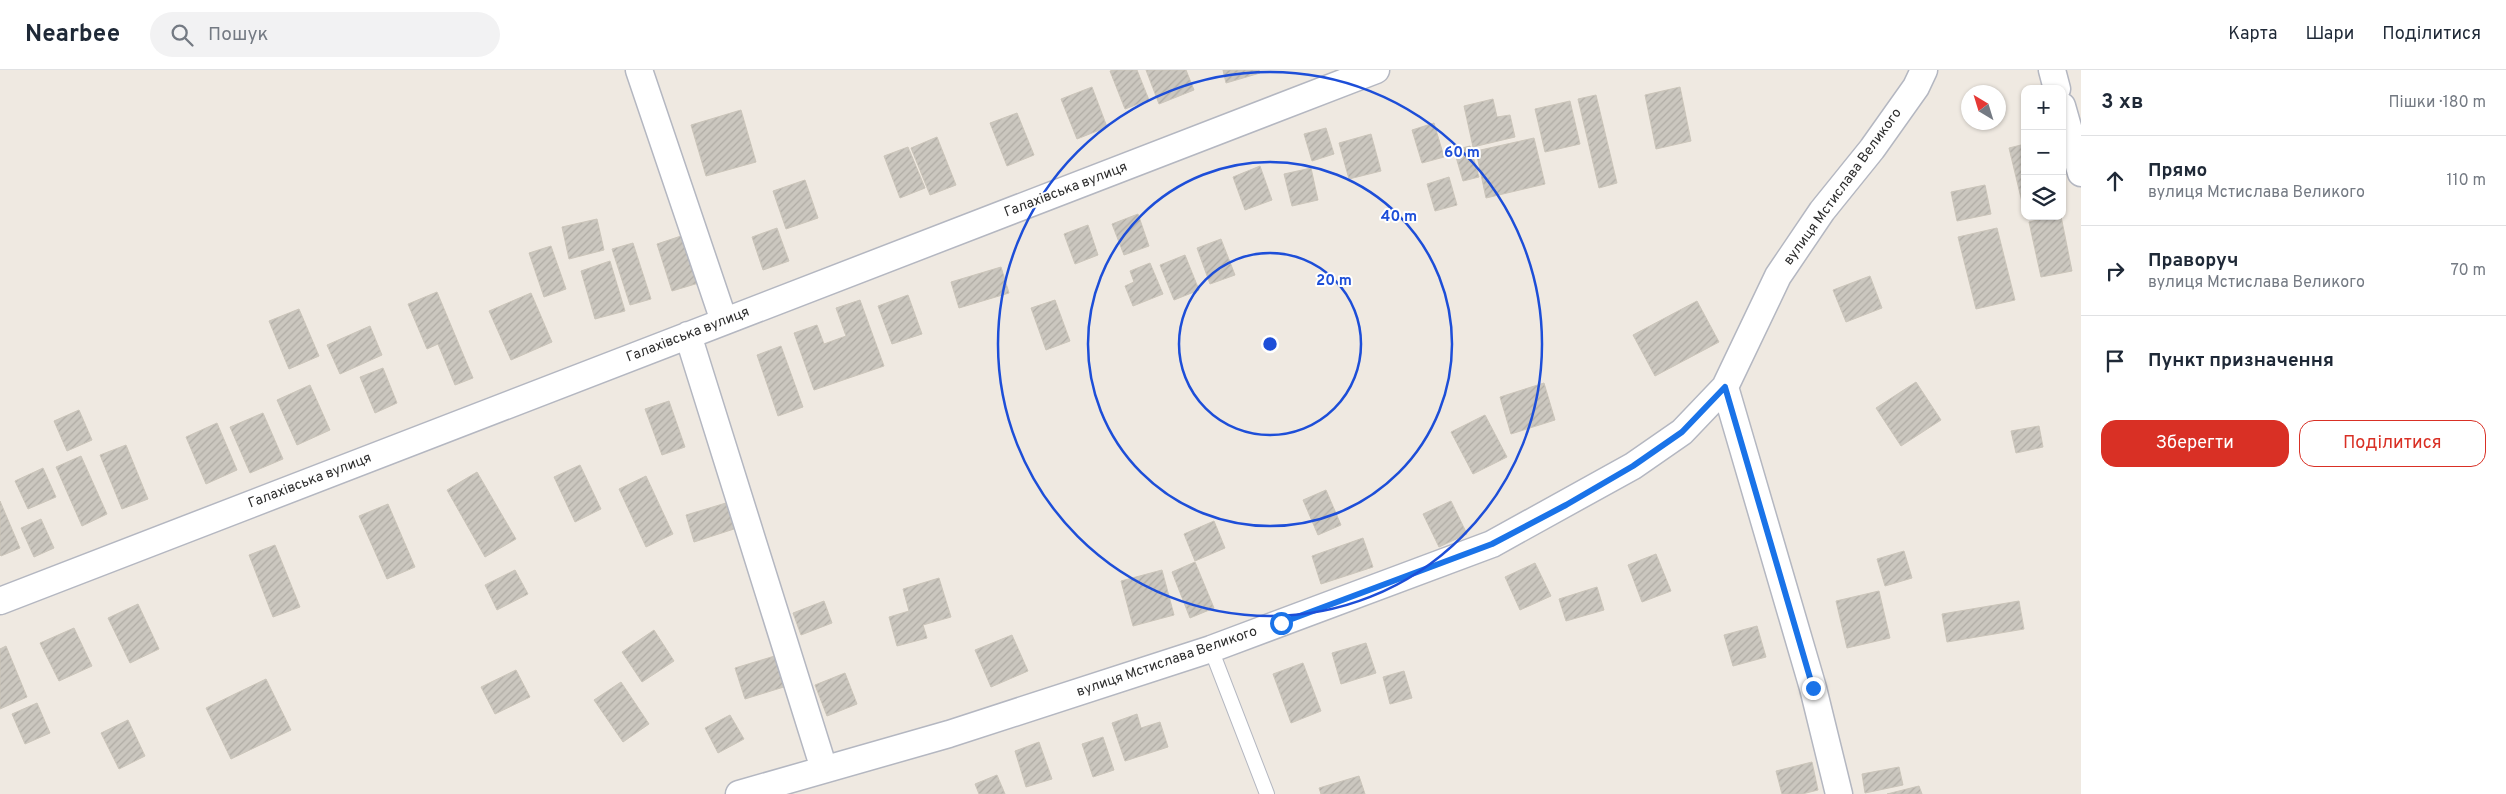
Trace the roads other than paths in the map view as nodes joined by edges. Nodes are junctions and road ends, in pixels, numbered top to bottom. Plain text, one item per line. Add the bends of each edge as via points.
1 (639, 70) edge
2 (1376, 70) edge
3 (1924, 70) edge
4 (2052, 70) edge
5 (2057, 85) edge
6 (2066, 120) edge
7 (2081, 173) edge
8 (724, 321) junction
9 (688, 334) junction
10 (1725, 387) junction
11 (0, 601) edge
12 (1211, 649) junction
13 (824, 769) junction
14 (739, 794) edge
15 (1267, 794) edge
16 (1839, 794) edge

1 - 8 street
2 - 8 street, Галахівська вулиця
3 - 10 street, вулиця Мстислава Великого via 1916,87 1822,211 1778,276
4 - 5 street
6 - 7 street
8 - 9 street, Галахівська вулиця
9 - 11 street, Галахівська вулиця
9 - 13 street
10 - 12 street, вулиця Мстислава Великого via 1682,432 1633,466 1492,544
10 - 16 street via 1813,688
12 - 13 street, вулиця Мстислава Великого via 949,734
12 - 15 lane
13 - 14 street, вулиця Мстислава Великого

